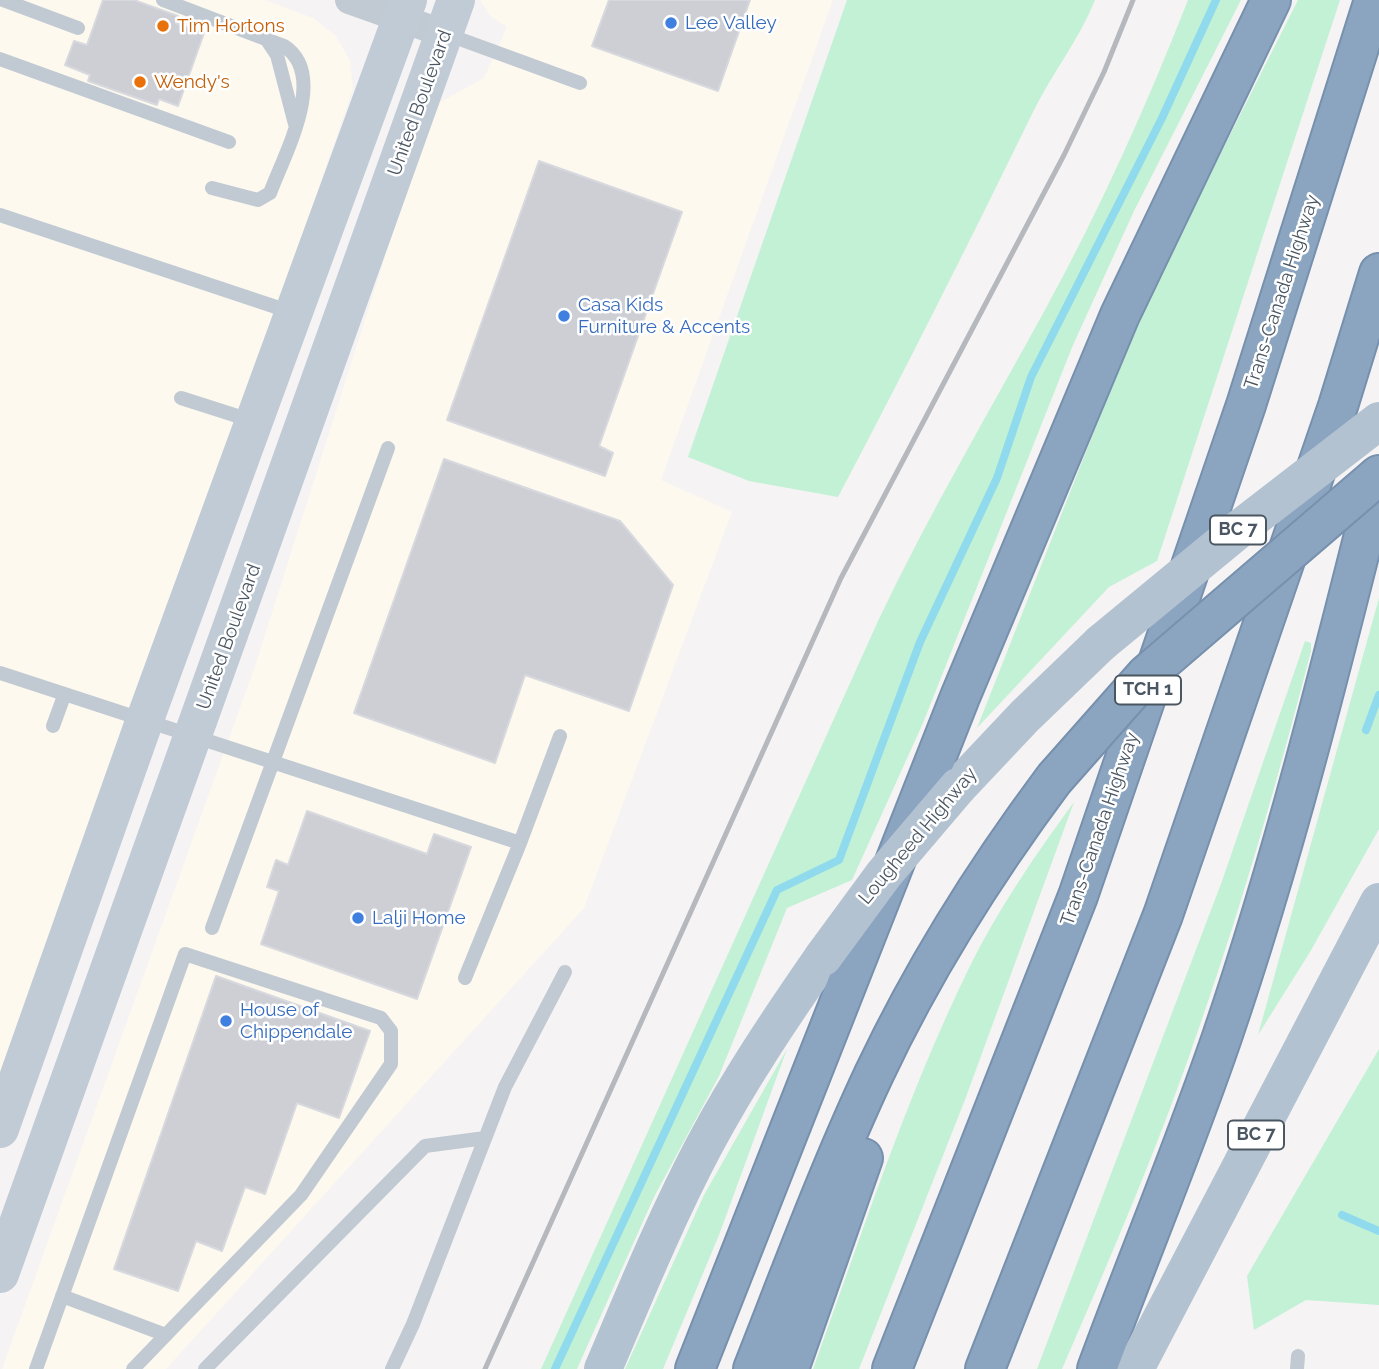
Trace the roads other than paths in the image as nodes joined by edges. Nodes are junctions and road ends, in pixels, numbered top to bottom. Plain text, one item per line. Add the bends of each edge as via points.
1 (3, 0) edge
2 (163, 0) edge
3 (349, 0) edge
4 (1271, 0) edge
5 (1374, 0) edge
6 (405, 9) edge
7 (451, 17) edge
8 (78, 28) dead end
9 (0, 59) edge
10 (580, 83) dead end
11 (229, 142) dead end
12 (212, 188) dead end
13 (0, 215) edge
14 (1379, 273) edge
15 (294, 313) junction
16 (181, 398) dead end
17 (1379, 421) edge
18 (254, 422) junction
19 (388, 448) dead end
20 (1379, 475) edge
21 (0, 673) edge
22 (64, 696) junction
23 (144, 722) junction
24 (53, 726) dead end
25 (560, 736) dead end
26 (193, 738) junction
27 (271, 762) junction
28 (520, 843) junction
29 (1379, 902) edge
30 (966, 911) junction
31 (212, 928) dead end
32 (565, 972) dead end
33 (465, 978) dead end
34 (0, 1129) edge
35 (485, 1138) junction
36 (0, 1274) edge
37 (62, 1296) junction
38 (166, 1335) junction
39 (36, 1369) edge
40 (133, 1369) edge
41 (205, 1369) edge
42 (392, 1369) edge
43 (603, 1369) edge
44 (695, 1369) edge
45 (753, 1369) edge
46 (789, 1369) edge
47 (892, 1369) edge
48 (985, 1369) edge
49 (1097, 1369) edge
50 (1135, 1369) edge

1 - 8 lane
2 - 12 lane via 284,46 299,61 305,90 270,193 258,200
3 - 6 street
4 - 44 highway via 1114,328 960,697
5 - 47 highway, Trans-Canada Highway / TCH 1 via 1246,404 1078,896
6 - 7 street
6 - 15 main road
7 - 10 lane
7 - 26 main road, United Boulevard
9 - 11 lane
13 - 15 lane
14 - 48 highway via 1338,406 1163,915
15 - 18 main road
16 - 18 lane
17 - 43 main road, Lougheed Highway / BC 7, bridge via 1101,643 958,787 884,874 764,1041 703,1147
18 - 23 main road
19 - 27 lane
20 - 30 highway, bridge via 1146,675 1054,779
20 - 49 highway via 1259,923 1222,1038
21 - 22 lane
22 - 23 lane
22 - 24 lane
23 - 26 lane
23 - 34 main road
25 - 28 lane
26 - 27 lane
26 - 36 main road, United Boulevard
27 - 28 lane
27 - 31 lane
28 - 33 lane
29 - 50 main road, BC 7
30 - 45 highway via 874,1073
30 - 46 highway via 896,1069
32 - 35 lane via 505,1087
35 - 41 lane via 425,1146
35 - 42 lane
37 - 38 lane
37 - 38 lane via 185,954 382,1018 391,1031 391,1064 301,1195
37 - 39 lane
38 - 40 lane

